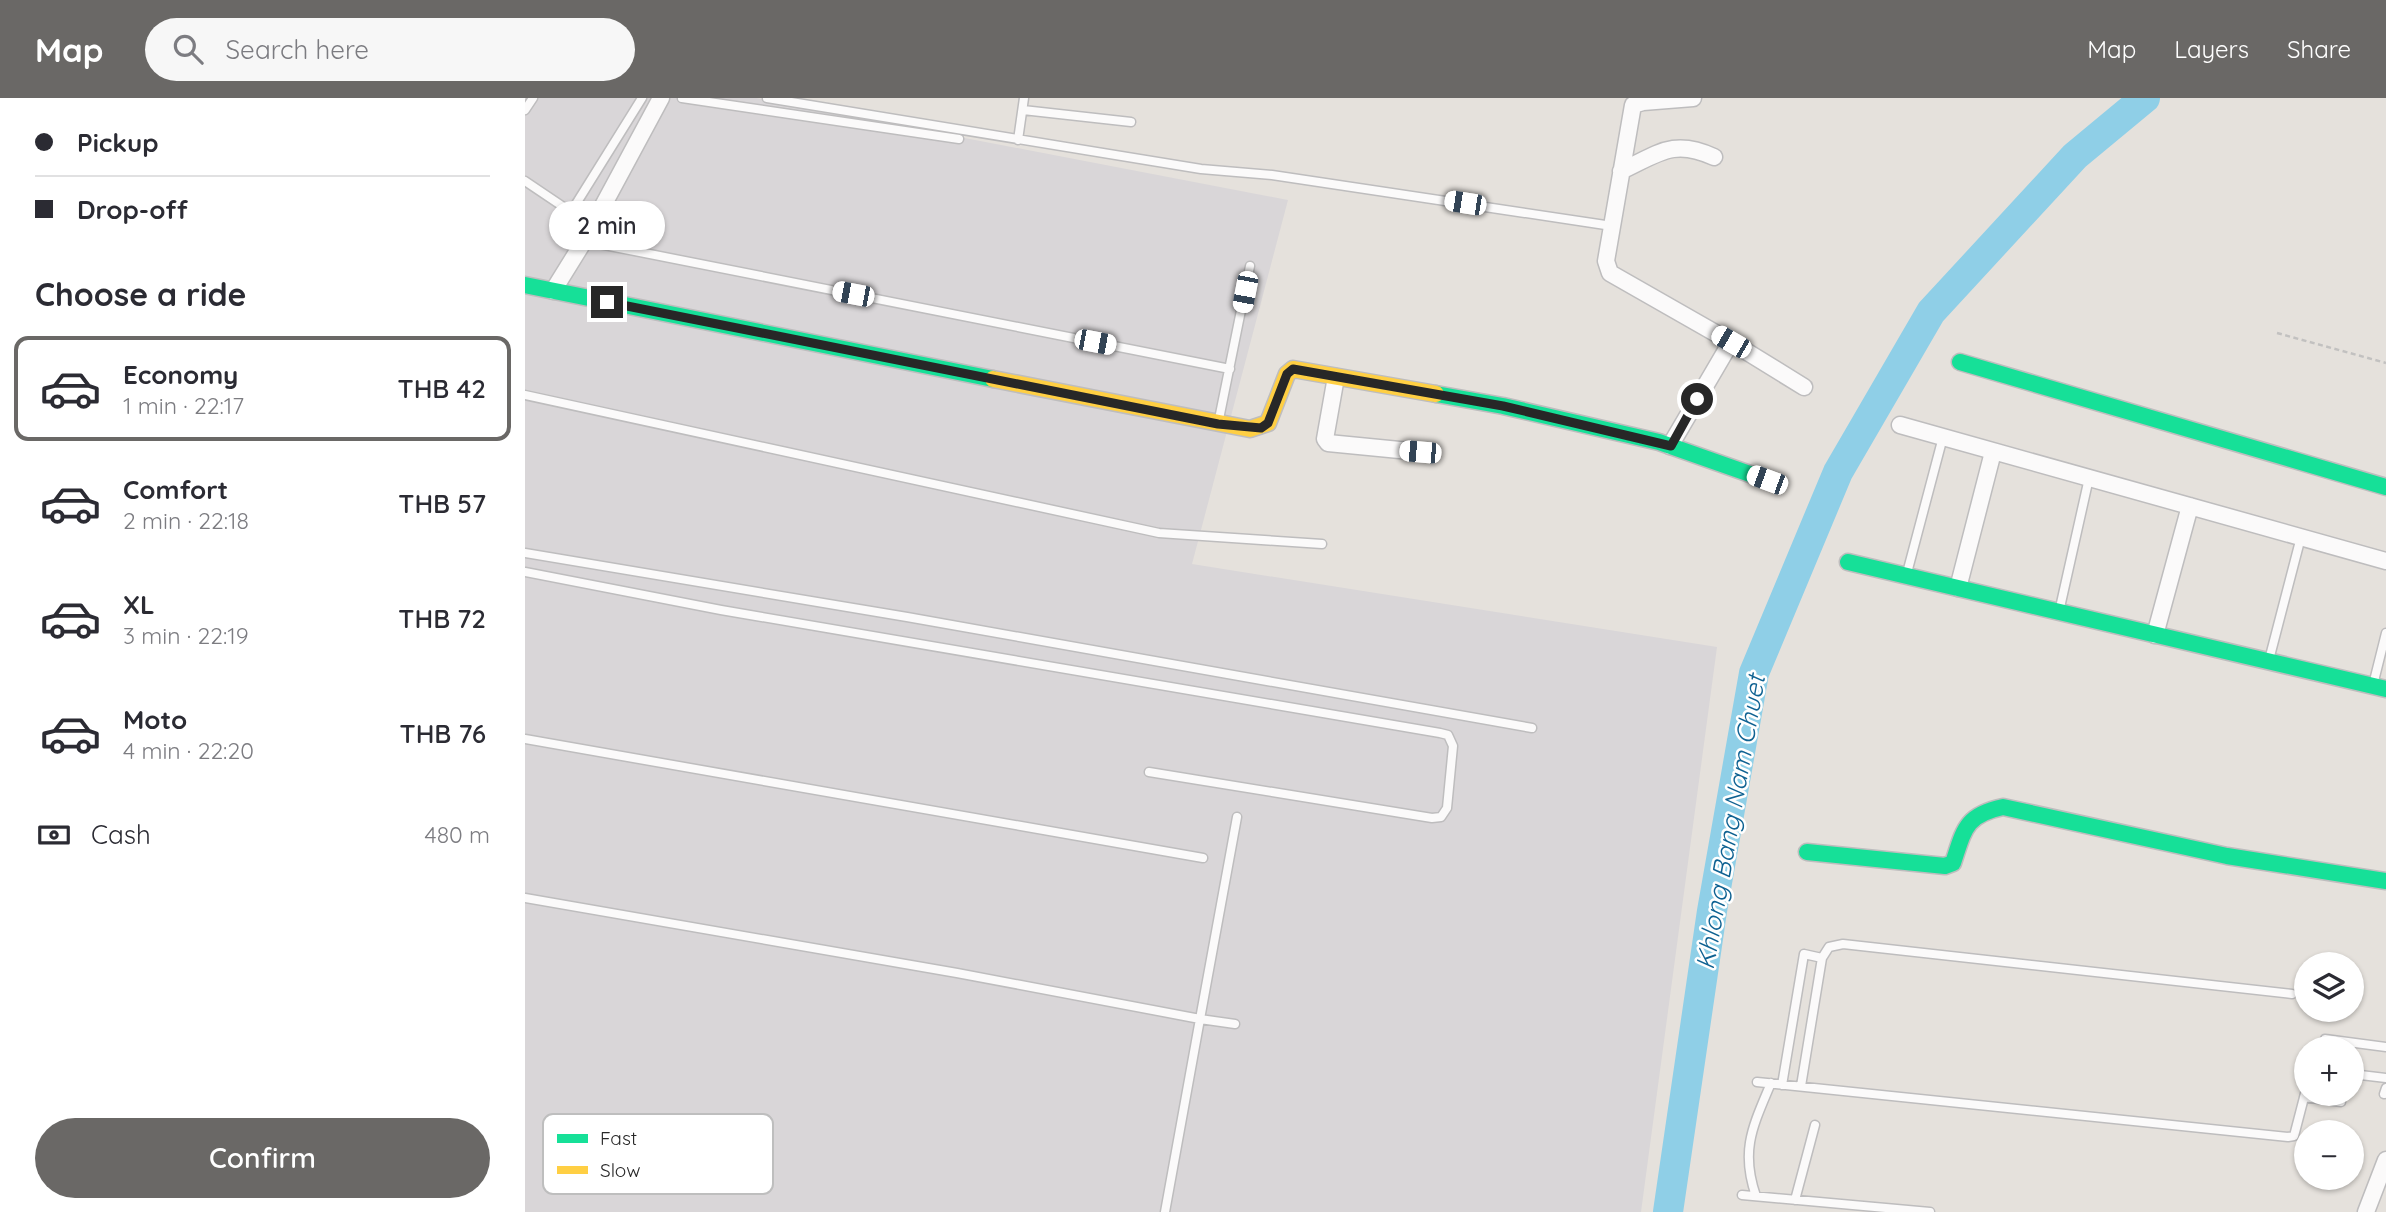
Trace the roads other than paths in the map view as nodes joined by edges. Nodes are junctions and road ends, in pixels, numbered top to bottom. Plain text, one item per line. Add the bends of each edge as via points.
1 (533, 98) edge
2 (642, 98) edge
3 (661, 98) edge
4 (682, 98) edge
5 (767, 98) edge
6 (1024, 98) edge
7 (1693, 98) edge
8 (525, 110) edge
9 (1023, 110) junction
10 (1131, 122) dead end
11 (959, 139) dead end
12 (1019, 140) junction
13 (1714, 157) dead end
14 (1621, 171) junction
15 (525, 181) edge
16 (1612, 226) junction
17 (584, 241) junction
18 (1250, 266) dead end
19 (525, 285) edge
20 (554, 291) junction
21 (1731, 342) junction
22 (1960, 362) dead end
23 (1230, 369) junction
24 (1336, 377) junction
25 (1804, 387) dead end
26 (525, 395) edge
27 (1218, 424) junction
28 (1900, 425) dead end
29 (1943, 437) junction
30 (1671, 446) junction
31 (1420, 452) dead end
32 (1993, 452) junction
33 (2089, 478) junction
34 (1767, 480) dead end
35 (2386, 487) edge
36 (2190, 506) junction
37 (2301, 537) junction
38 (1322, 544) dead end
39 (525, 553) edge
40 (2386, 561) edge
41 (1848, 562) dead end
42 (525, 572) edge
43 (1906, 576) junction
44 (1958, 589) junction
45 (2059, 612) junction
46 (2386, 634) edge
47 (2155, 635) junction
48 (2269, 661) junction
49 (2379, 687) edge
50 (1532, 728) dead end
51 (525, 739) edge
52 (1149, 772) dead end
53 (1237, 817) dead end
54 (1807, 852) dead end
55 (1203, 858) dead end
56 (2386, 881) edge
57 (525, 898) edge
58 (1822, 958) junction
59 (2292, 994) dead end
60 (1200, 1019) junction
61 (1235, 1024) dead end
62 (2364, 1044) edge
63 (2386, 1047) edge
64 (2364, 1075) edge
65 (2386, 1078) edge
66 (1757, 1082) dead end
67 (1771, 1083) junction
68 (1782, 1084) junction
69 (1801, 1086) junction
70 (2302, 1106) edge
71 (1815, 1125) dead end
72 (2386, 1160) edge
73 (1742, 1195) dead end
74 (1756, 1196) junction
75 (1795, 1200) junction
76 (1165, 1212) edge
77 (1930, 1212) edge
78 (2366, 1212) edge

1 - 8 lane
2 - 15 lane via 571,212
3 - 17 street
4 - 11 lane
5 - 12 lane
6 - 9 lane
7 - 14 street via 1633,105
9 - 10 lane
9 - 12 lane
12 - 16 lane
13 - 14 street via 1673,147
14 - 16 street
16 - 21 street via 1606,261 1610,273
17 - 20 street
17 - 23 lane
18 - 23 lane
19 - 20 street
20 - 27 street
21 - 25 street
21 - 30 street
22 - 35 street
23 - 27 lane
24 - 27 street via 1293,369 1268,423 1261,428
24 - 30 street via 1503,406
24 - 31 street via 1328,443
26 - 38 lane via 1159,533
28 - 29 street
29 - 32 street
29 - 43 lane
30 - 34 street
32 - 33 street
32 - 44 street
33 - 36 street
33 - 45 lane
36 - 37 street
36 - 47 street
37 - 40 street
37 - 48 lane
39 - 50 lane
41 - 43 street
42 - 52 lane via 1440,733 1448,735 1454,746 1447,808 1441,817 1432,818
43 - 44 street
44 - 45 street
45 - 47 street
46 - 49 lane
47 - 48 street
48 - 49 street
51 - 55 lane
53 - 60 lane
54 - 56 street via 1945,866 1953,863 1967,822 1982,810 2003,807 2227,856
57 - 60 lane
58 - 59 lane via 1829,947 1843,944
58 - 68 lane via 1804,954
58 - 69 lane
60 - 61 lane
60 - 76 lane
62 - 63 lane
64 - 65 lane
66 - 67 lane
67 - 68 lane
67 - 74 lane via 1751,1130 1748,1162
68 - 69 lane
69 - 70 lane via 2288,1137 2294,1136
71 - 75 lane
72 - 78 street
73 - 74 lane
74 - 75 lane
75 - 77 lane

